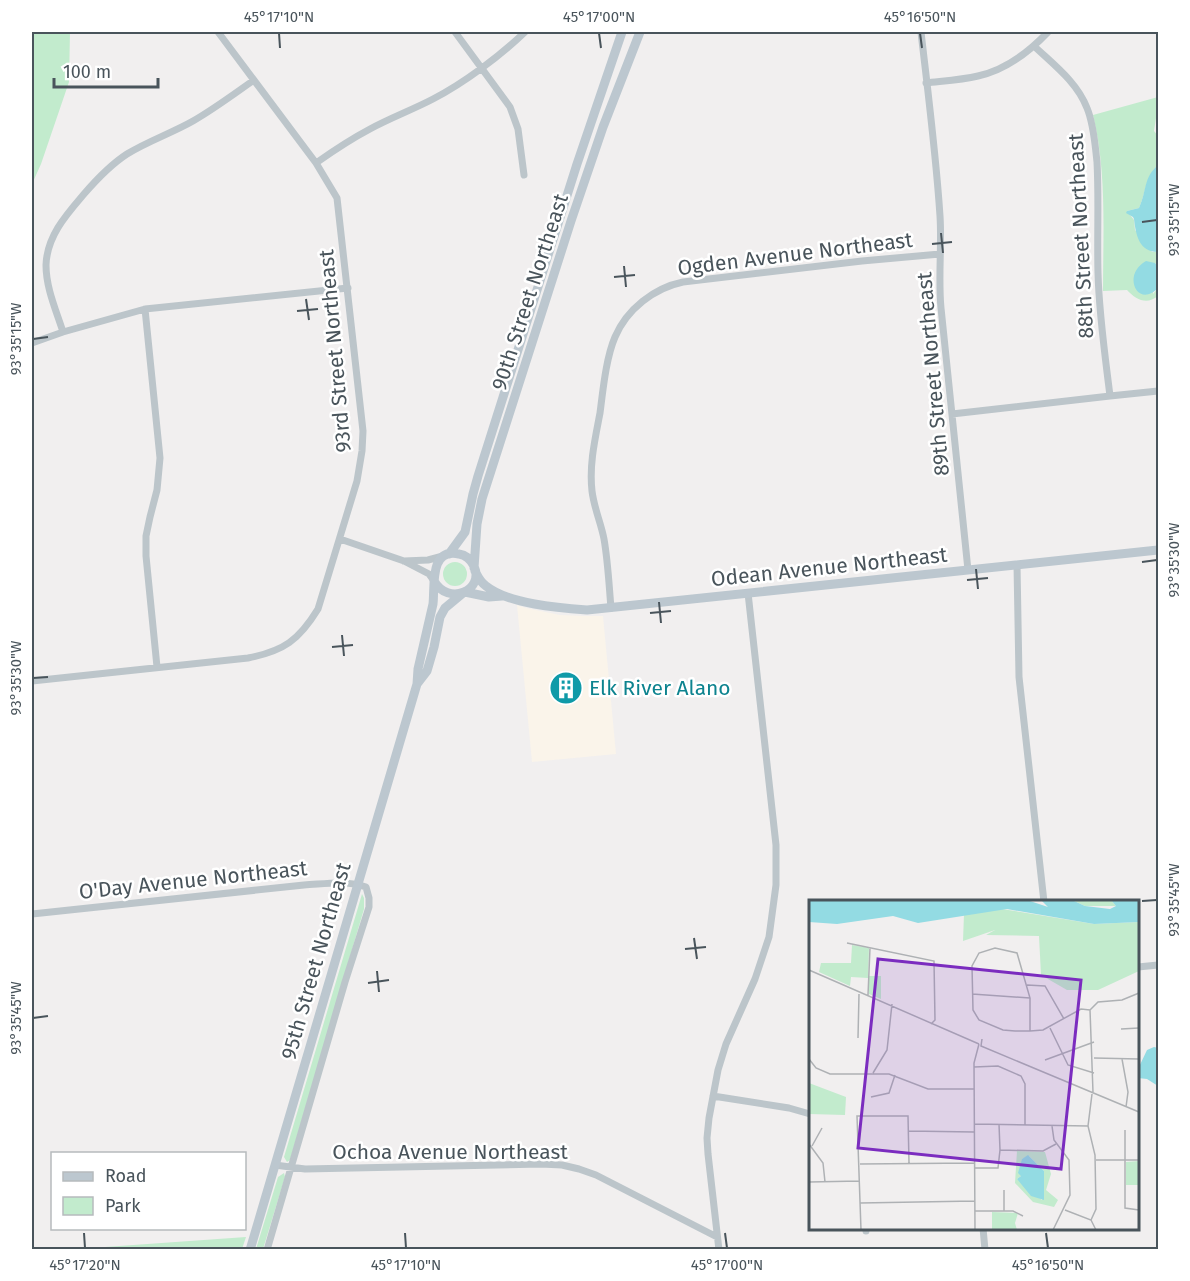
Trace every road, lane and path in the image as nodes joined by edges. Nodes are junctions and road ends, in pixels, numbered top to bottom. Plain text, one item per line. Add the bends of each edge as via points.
1 (218, 32) edge
2 (455, 32) edge
3 (525, 32) edge
4 (622, 32) edge
5 (640, 32) edge
6 (921, 32) edge
7 (1048, 32) edge
8 (1034, 46) junction
9 (482, 67) junction
10 (254, 80) junction
11 (926, 83) junction
12 (315, 163) junction
13 (524, 175) dead end
14 (940, 254) junction
15 (348, 288) junction
16 (145, 309) junction
17 (63, 332) junction
18 (32, 343) edge
19 (1158, 391) edge
20 (1110, 396) junction
21 (952, 414) junction
22 (340, 539) junction
23 (1158, 550) edge
24 (448, 555) junction
25 (404, 561) junction
26 (1017, 565) junction
27 (475, 569) junction
28 (968, 570) junction
29 (434, 581) junction
30 (465, 592) junction
31 (748, 593) junction
32 (504, 596) junction
33 (611, 608) junction
34 (157, 667) junction
35 (32, 681) edge
36 (417, 684) junction
37 (358, 884) junction
38 (1044, 900) edge
39 (32, 914) edge
40 (1158, 965) edge
41 (1139, 967) edge
42 (713, 1096) junction
43 (809, 1114) edge
44 (275, 1165) junction
45 (291, 1168) junction
46 (982, 1230) edge
47 (717, 1237) junction
48 (250, 1250) edge
49 (267, 1250) edge
50 (719, 1250) edge
51 (985, 1250) edge

1 - 10 street, 93rd Street Northeast
2 - 9 street
3 - 9 street
4 - 24 main road, 90th Street Northeast via 472,494 465,532
5 - 27 main road, 90th Street Northeast via 571,220 482,499
6 - 11 street, 89th Street Northeast
7 - 8 street
8 - 11 street via 980,76
8 - 20 street, 88th Street Northeast via 1075,86 1092,124 1099,196 1099,308
9 - 12 street via 432,100 373,127
9 - 13 street via 510,107 518,129
10 - 12 street, 93rd Street Northeast
10 - 17 street via 193,121 130,152 103,172 63,219 48,252 46,277
11 - 14 street, 89th Street Northeast via 939,198
12 - 15 street, 93rd Street Northeast via 336,198
14 - 21 street, 89th Street Northeast via 940,295
14 - 33 street, Ogden Avenue Northeast via 671,284 633,310 610,350 593,456 592,490 604,540
15 - 16 street
15 - 22 street, 93rd Street Northeast via 363,444
16 - 17 street
16 - 34 street via 160,458 146,546
17 - 18 street
19 - 20 street
20 - 21 street
21 - 28 street, 89th Street Northeast
22 - 25 street
22 - 34 street via 318,609 292,642 257,656
23 - 26 main road, Odean Avenue Northeast
24 - 25 street
24 - 27 main road via 465,556
24 - 29 main road via 435,568
25 - 29 street via 429,574
26 - 28 main road, Odean Avenue Northeast
26 - 38 street via 1019,677
27 - 30 main road via 473,585
27 - 32 main road, Odean Avenue Northeast via 484,585
28 - 31 main road, Odean Avenue Northeast
29 - 30 main road via 449,594
29 - 36 main road
30 - 32 main road, Odean Avenue Northeast
30 - 36 main road via 440,617 427,671
31 - 33 main road, Odean Avenue Northeast
31 - 42 street via 776,845 776,885 766,947 726,1044
32 - 33 main road, Odean Avenue Northeast via 560,608
34 - 35 street
36 - 37 main road, 95th Street Northeast
37 - 39 street, O'Day Avenue Northeast via 304,885
37 - 44 main road, 95th Street Northeast
37 - 45 street via 366,887 369,907
40 - 41 street
42 - 43 street
42 - 47 street via 708,1138
44 - 45 street, Ochoa Avenue Northeast
44 - 48 main road, 95th Street Northeast
45 - 47 street, Ochoa Avenue Northeast via 562,1165 596,1175
45 - 49 street
46 - 51 street
47 - 50 street

